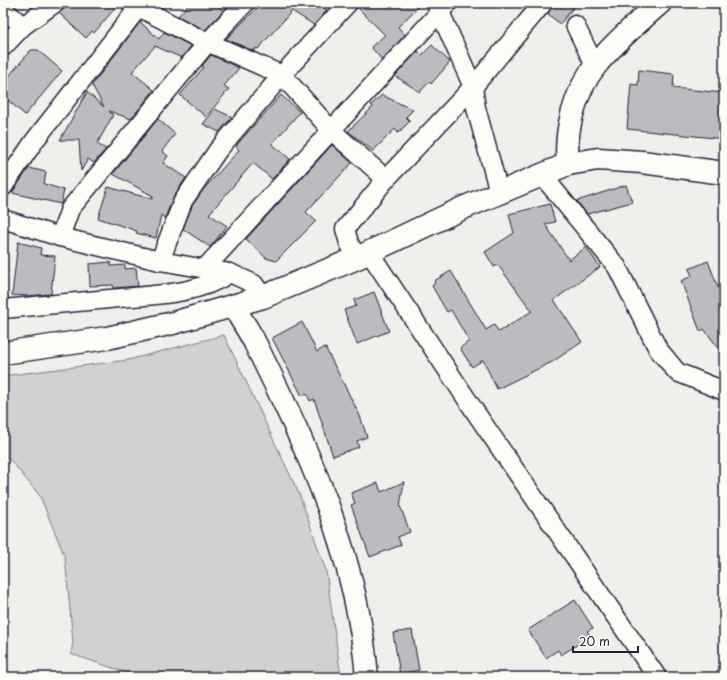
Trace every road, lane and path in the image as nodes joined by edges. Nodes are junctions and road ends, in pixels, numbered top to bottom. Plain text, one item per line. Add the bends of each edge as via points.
1 (55, 3) edge
2 (245, 3) edge
3 (348, 3) edge
4 (543, 3) edge
5 (660, 3) edge
6 (137, 4) edge
7 (441, 6) edge
8 (3, 9) edge
9 (575, 25) dead end
10 (23, 26) junction
11 (208, 42) junction
12 (3, 48) edge
13 (595, 66) junction
14 (282, 75) junction
15 (473, 87) junction
16 (332, 131) junction
17 (568, 164) junction
18 (724, 173) edge
19 (542, 175) junction
20 (386, 179) junction
21 (3, 187) edge
22 (500, 192) junction
23 (3, 219) edge
24 (60, 237) junction
25 (363, 255) junction
26 (160, 261) junction
27 (205, 268) junction
28 (230, 273) junction
29 (263, 297) junction
30 (234, 306) junction
31 (3, 309) edge
32 (3, 353) edge
33 (724, 391) edge
34 (367, 677) edge
35 (657, 677) edge

1 - 10 street
2 - 11 street
3 - 14 street
4 - 15 street
5 - 13 street
6 - 11 street
6 - 21 street via 39,134
7 - 15 street
7 - 16 street
8 - 10 street
9 - 13 street
10 - 12 street
11 - 14 street
11 - 24 street via 70,209
13 - 17 street via 574,110 566,147
14 - 16 street
14 - 26 street via 218,150 183,201
15 - 20 street
15 - 22 street via 476,108
16 - 20 street
16 - 27 street
17 - 18 street via 598,160 642,162
17 - 19 street
19 - 22 street
19 - 33 street via 617,267 658,349 678,372
20 - 25 street via 345,229 349,243
22 - 25 street
23 - 24 street
24 - 26 street
25 - 29 street
25 - 35 street via 478,416
26 - 27 street
27 - 28 street
28 - 29 street via 254,284
28 - 31 street via 220,280 196,288
29 - 30 street
30 - 32 street via 107,338
30 - 34 street via 254,341 305,446 334,519 353,586

